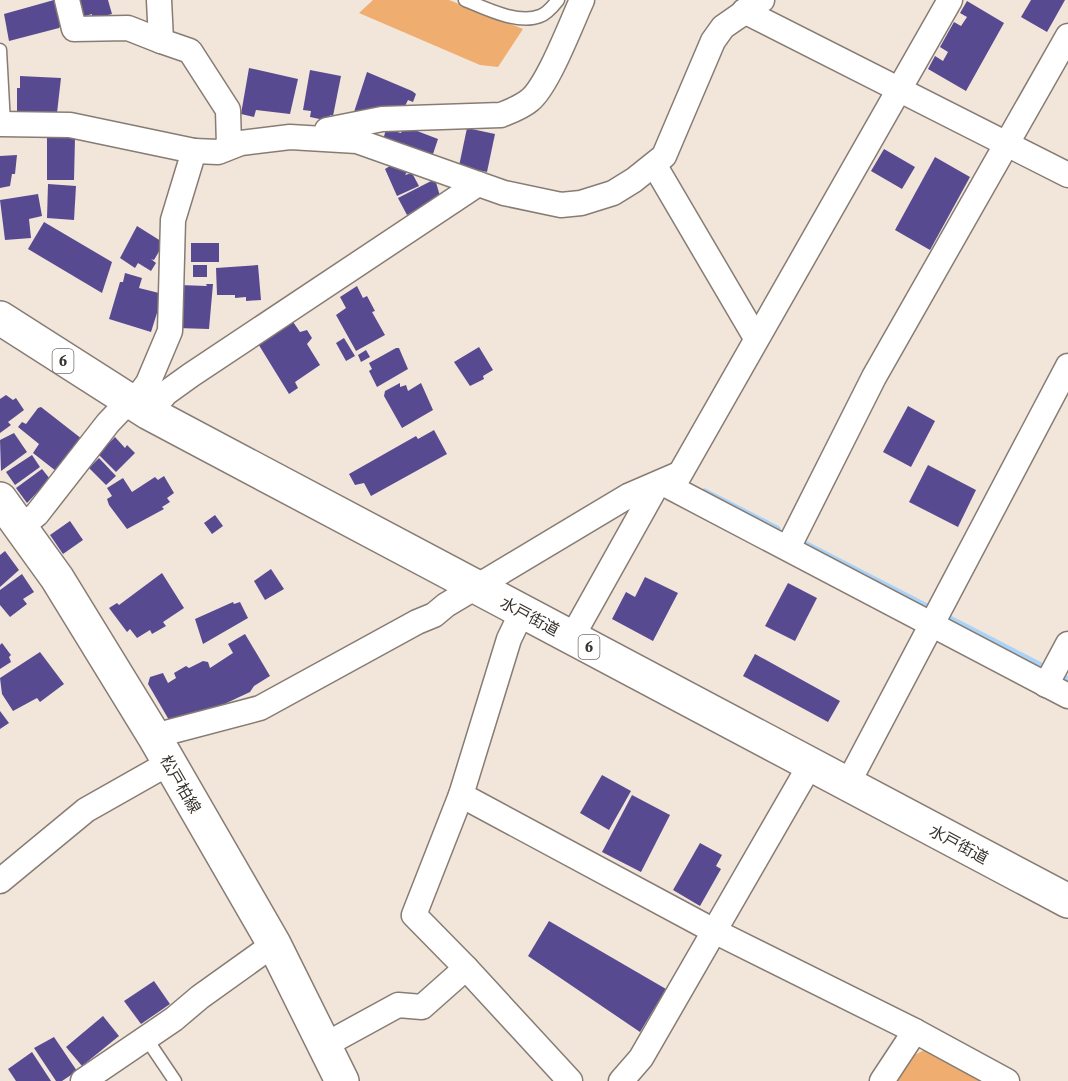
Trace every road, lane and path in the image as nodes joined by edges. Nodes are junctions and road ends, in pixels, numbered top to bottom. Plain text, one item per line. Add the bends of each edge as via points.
1 (67, 0) edge
2 (159, 0) edge
3 (465, 0) edge
4 (558, 0) edge
5 (582, 0) edge
6 (950, 0) edge
7 (753, 5) edge
8 (1068, 36) edge
9 (161, 40) junction
10 (0, 50) edge
11 (898, 90) junction
12 (2, 124) edge
13 (290, 137) junction
14 (1006, 145) junction
15 (229, 146) junction
16 (194, 151) junction
17 (655, 166) junction
18 (1068, 175) edge
19 (478, 184) junction
20 (0, 318) edge
21 (756, 338) junction
22 (1068, 366) edge
23 (139, 407) junction
24 (679, 474) junction
25 (657, 484) junction
26 (9, 521) edge
27 (788, 549) junction
28 (477, 587) junction
29 (522, 612) junction
30 (930, 625) junction
31 (572, 637) junction
32 (1068, 644) edge
33 (1046, 685) junction
34 (1068, 696) edge
35 (161, 750) junction
36 (810, 765) junction
37 (847, 785) junction
38 (461, 795) junction
39 (0, 881) edge
40 (1068, 901) edge
41 (714, 931) junction
42 (274, 944) junction
43 (466, 968) junction
44 (915, 1031) junction
45 (146, 1038) junction
46 (325, 1045) junction
47 (83, 1081) edge
48 (176, 1081) edge
49 (342, 1081) edge
50 (570, 1081) edge
51 (621, 1081) edge
52 (882, 1081) edge
53 (1007, 1081) edge

1 - 9 street via 74,29 128,28
2 - 9 street
3 - 4 lane via 522,18 540,16
5 - 13 street via 543,86 515,110 501,115 382,119
6 - 11 street
7 - 11 street
7 - 17 street via 723,27 713,40 675,136
8 - 14 street
9 - 15 street via 190,51 228,110
10 - 12 lane
11 - 14 street
11 - 21 street
12 - 16 street via 70,125
13 - 15 street
13 - 19 street via 357,141
14 - 18 street
14 - 27 street via 874,377
15 - 16 street via 218,152
16 - 23 street via 173,219 170,331 139,395
17 - 19 street via 613,193 581,203 547,203
17 - 21 street
19 - 23 street via 166,393
20 - 23 main road, 水戸街道 / 6
21 - 24 street
22 - 30 street
23 - 26 street via 37,513
23 - 28 main road, 水戸街道 / 6
24 - 25 street
24 - 27 street via 672,488
25 - 28 street via 628,496
25 - 31 street
26 - 35 main road, 松戸柏線 via 57,578
27 - 30 street
28 - 29 main road, 水戸街道 / 6
28 - 35 street via 434,615 260,708
29 - 31 main road, 水戸街道 / 6
29 - 38 street via 509,639
30 - 33 street
30 - 37 street
31 - 36 main road, 水戸街道 / 6
32 - 33 street
33 - 34 street
35 - 39 street
35 - 42 main road, 松戸柏線
36 - 37 main road, 水戸街道 / 6
36 - 41 street
37 - 40 main road, 水戸街道 / 6
38 - 41 street
38 - 43 street via 414,915
41 - 44 street
41 - 51 street via 641,1058
42 - 45 street
42 - 46 main road, 松戸柏線
43 - 46 street via 422,1007 398,1005
43 - 50 street
44 - 52 street
44 - 53 street
45 - 47 street
45 - 48 lane
46 - 49 main road, 松戸柏線

